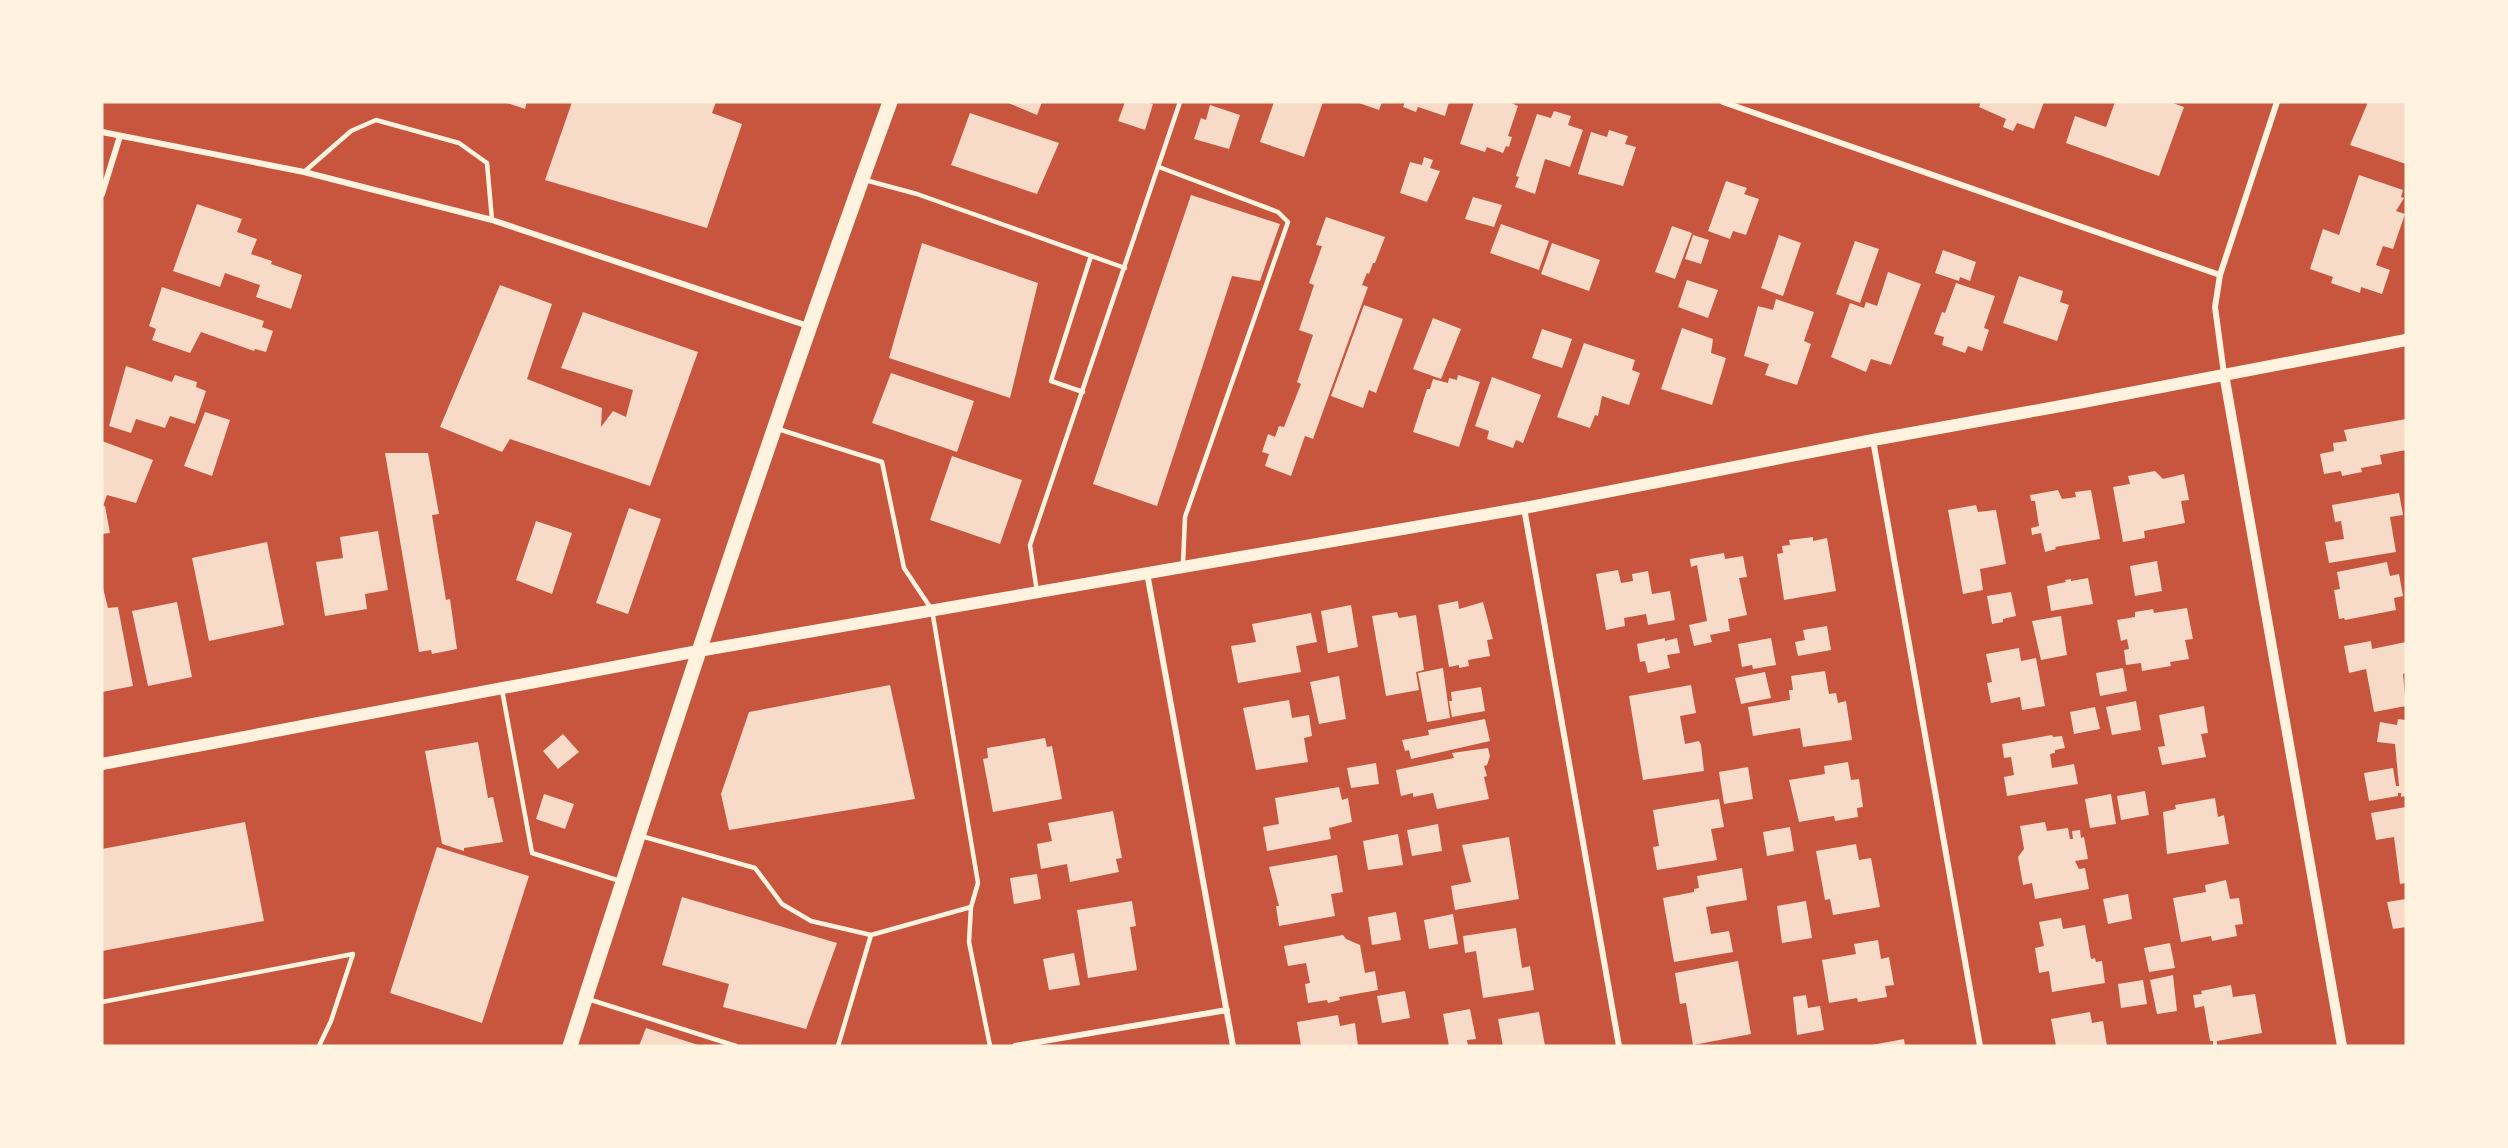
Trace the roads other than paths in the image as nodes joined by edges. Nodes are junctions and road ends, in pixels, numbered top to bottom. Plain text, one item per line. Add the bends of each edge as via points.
1 (890, 102) edge
2 (1180, 102) edge
3 (1724, 102) edge
4 (2277, 102) edge
5 (102, 132) edge
6 (120, 136) junction
7 (1159, 168) junction
8 (304, 172) junction
9 (862, 179) junction
10 (102, 194) edge
11 (492, 220) junction
12 (1091, 256) junction
13 (1125, 268) junction
14 (2220, 275) junction
15 (809, 326) junction
16 (2406, 340) edge
17 (2224, 374) junction
18 (1083, 392) junction
19 (776, 429) junction
20 (1873, 440) junction
21 (1524, 508) junction
22 (1183, 567) junction
23 (1147, 573) junction
24 (1037, 592) junction
25 (932, 610) junction
26 (698, 651) junction
27 (502, 689) junction
28 (102, 764) edge
29 (638, 836) junction
30 (622, 882) junction
31 (971, 907) junction
32 (871, 935) junction
33 (586, 998) junction
34 (102, 1002) edge
35 (1227, 1010) junction
36 (319, 1046) edge
37 (570, 1046) edge
38 (736, 1046) edge
39 (838, 1046) edge
40 (990, 1046) edge
41 (1015, 1046) edge
42 (1233, 1046) edge
43 (1619, 1046) edge
44 (1980, 1046) edge
45 (2342, 1046) edge

1 - 9 main road
2 - 7 lane
3 - 14 street
4 - 14 street
5 - 6 street
6 - 8 street
6 - 10 street
7 - 13 lane
7 - 22 lane via 1278,212 1288,222 1185,517
8 - 11 street
8 - 11 lane via 351,131 376,120 459,143 487,164
9 - 12 lane via 917,194
9 - 15 main road
11 - 15 street
12 - 13 lane
12 - 18 lane via 1051,381
13 - 18 lane
14 - 17 street via 2215,307
15 - 19 main road
16 - 17 main road
17 - 20 main road
17 - 45 street
18 - 24 lane via 1030,545
19 - 25 lane via 882,462 904,568
19 - 26 main road
20 - 21 main road
20 - 44 street
21 - 22 main road
21 - 43 street
22 - 23 main road
23 - 24 main road
23 - 35 street
24 - 25 main road
25 - 26 main road
25 - 31 lane via 978,883
26 - 27 main road
26 - 29 main road
27 - 28 main road
27 - 30 lane via 532,853
29 - 30 main road
29 - 32 lane via 754,868 782,904 811,921
30 - 33 main road
31 - 32 lane
31 - 40 lane via 969,942
32 - 39 lane
33 - 37 main road
33 - 38 lane
34 - 36 lane via 353,954
35 - 41 street
35 - 42 street

